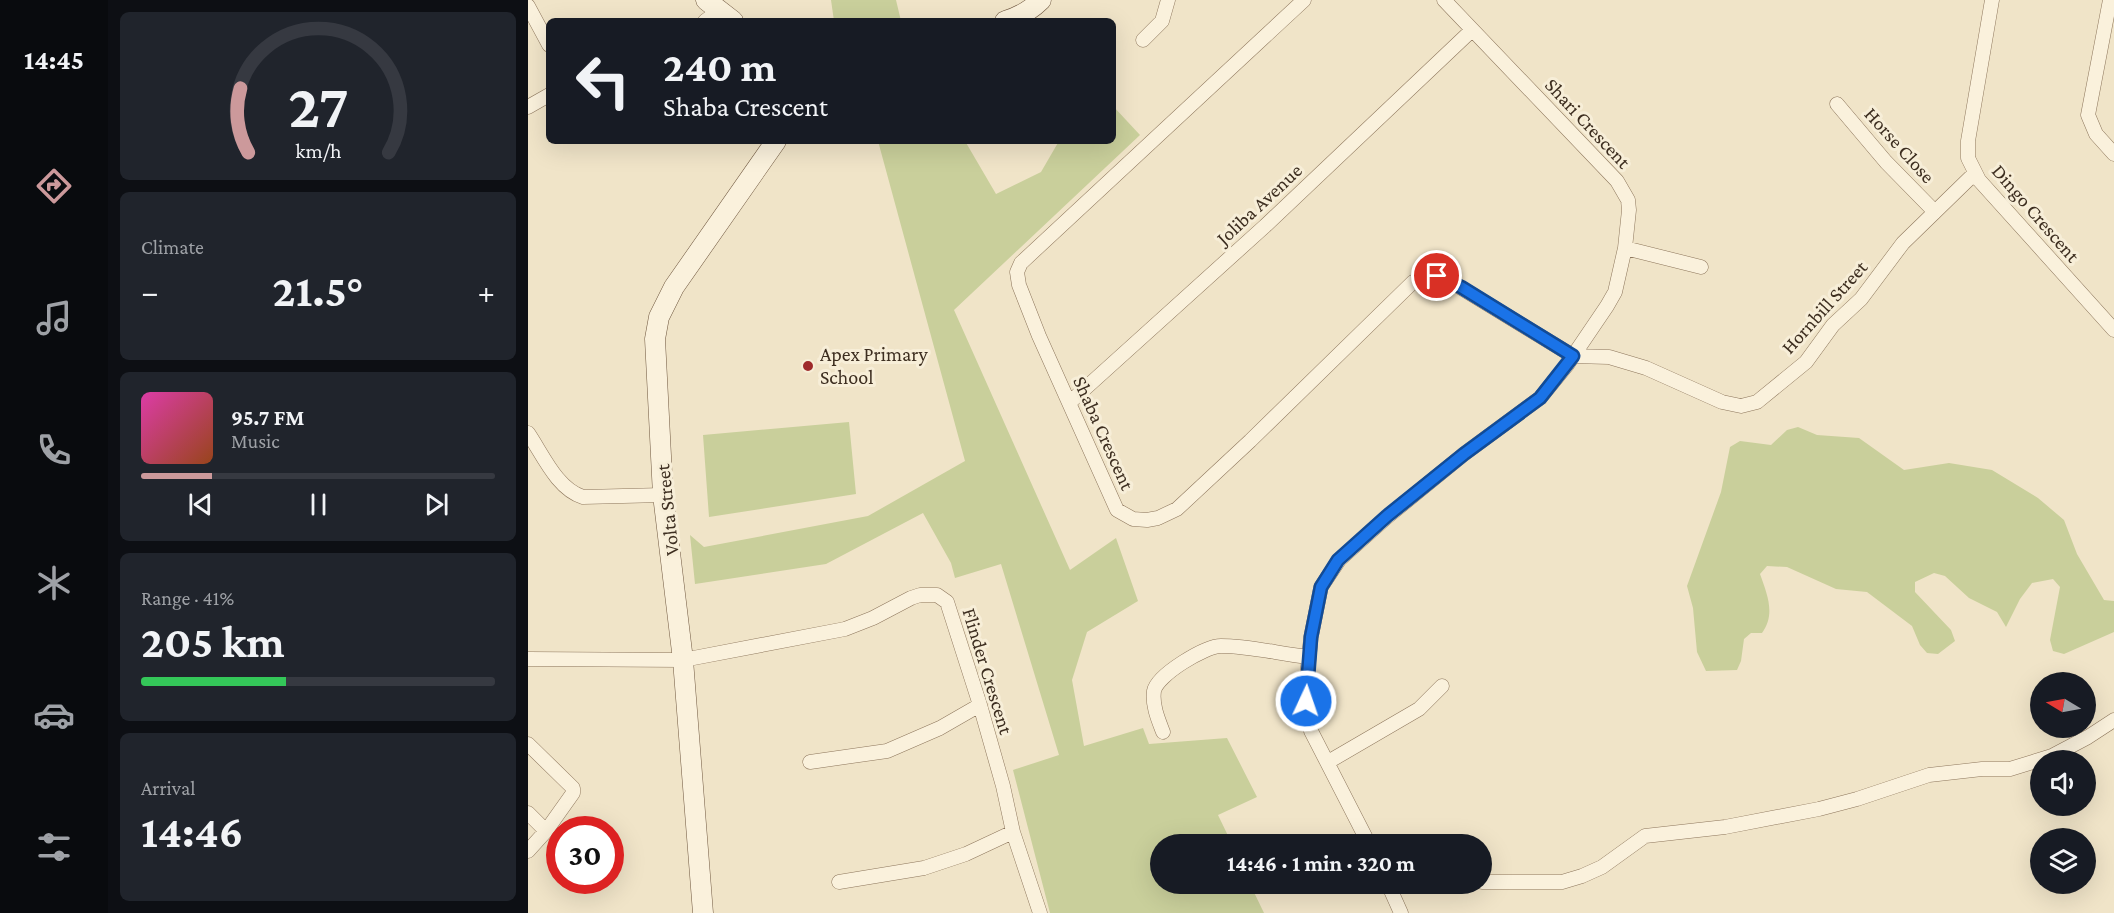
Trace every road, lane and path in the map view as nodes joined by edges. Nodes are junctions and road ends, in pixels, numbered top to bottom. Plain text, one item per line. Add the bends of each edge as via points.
1 (1041, 0) edge
2 (1168, 0) edge
3 (1444, 0) edge
4 (1992, 0) edge
5 (2110, 0) edge
6 (1298, 2) edge
7 (528, 6) edge
8 (1016, 18) edge
9 (2110, 28) edge
10 (1472, 30) junction
11 (546, 39) edge
12 (1143, 40) dead end
13 (546, 97) edge
14 (1837, 104) dead end
15 (528, 107) edge
16 (774, 144) edge
17 (2114, 154) edge
18 (1975, 173) junction
19 (1935, 212) junction
20 (1625, 248) junction
21 (1701, 267) dead end
22 (2114, 330) edge
23 (1573, 356) junction
24 (1069, 403) junction
25 (528, 434) edge
26 (663, 495) junction
27 (1309, 657) junction
28 (529, 659) edge
29 (683, 660) junction
30 (1442, 686) dead end
31 (980, 705) junction
32 (2114, 720) edge
33 (1163, 732) dead end
34 (528, 744) edge
35 (810, 762) dead end
36 (1328, 762) junction
37 (528, 813) edge
38 (557, 816) edge
39 (546, 831) joint
40 (1012, 832) junction
41 (1364, 834) edge
42 (528, 851) edge
43 (840, 882) dead end
44 (1492, 882) edge
45 (1392, 894) edge
46 (703, 913) edge
47 (1040, 913) edge
48 (1401, 913) edge

1 - 8 street
2 - 12 street via 1162,21
3 - 10 street, Shari Crescent
4 - 18 street, Dingo Crescent via 1968,141 1968,158
5 - 9 street
6 - 24 street, Shaba Crescent via 1021,262 1017,272 1019,285
7 - 11 street
9 - 17 street via 2088,115 2096,134
10 - 20 street, Shari Crescent via 1617,181 1628,200
10 - 24 street, Joliba Avenue via 1265,226
13 - 15 street
14 - 19 street, Horse Close
16 - 26 street, Volta Street via 674,287 659,317 655,348
18 - 19 street, Hornbill Street
18 - 22 street, Dingo Crescent
19 - 23 street, Hornbill Street via 1903,243 1806,362 1757,402 1741,406 1722,402 1646,368 1609,357
20 - 21 street
20 - 23 street, Shari Crescent via 1615,292
23 - 24 street, Shaba Crescent via 1450,280 1437,276 1422,278 1413,282 1177,509 1147,520 1133,519 1117,510
23 - 27 street, Shari Crescent via 1540,398 1387,516 1338,560 1321,587
25 - 26 street via 574,494
26 - 29 street, Volta Street
27 - 33 street via 1220,646 1202,652 1156,686 1156,714
27 - 36 street, Shari Crescent via 1306,711 1311,731
28 - 29 street, Flinder Crescent
29 - 31 street, Flinder Crescent via 845,629 910,598 934,594 947,602
29 - 46 street, Volta Street
30 - 36 street via 1419,709
31 - 35 street via 887,751
31 - 40 street, Flinder Crescent
32 - 44 street via 2052,756 2010,769 1929,775 1818,809 1725,827 1645,836 1602,867 1562,882
34 - 38 street via 573,788
36 - 41 street, Shari Crescent
37 - 39 street
39 - 42 street
40 - 43 street via 924,868
40 - 47 street, Flinder Crescent
45 - 48 street

